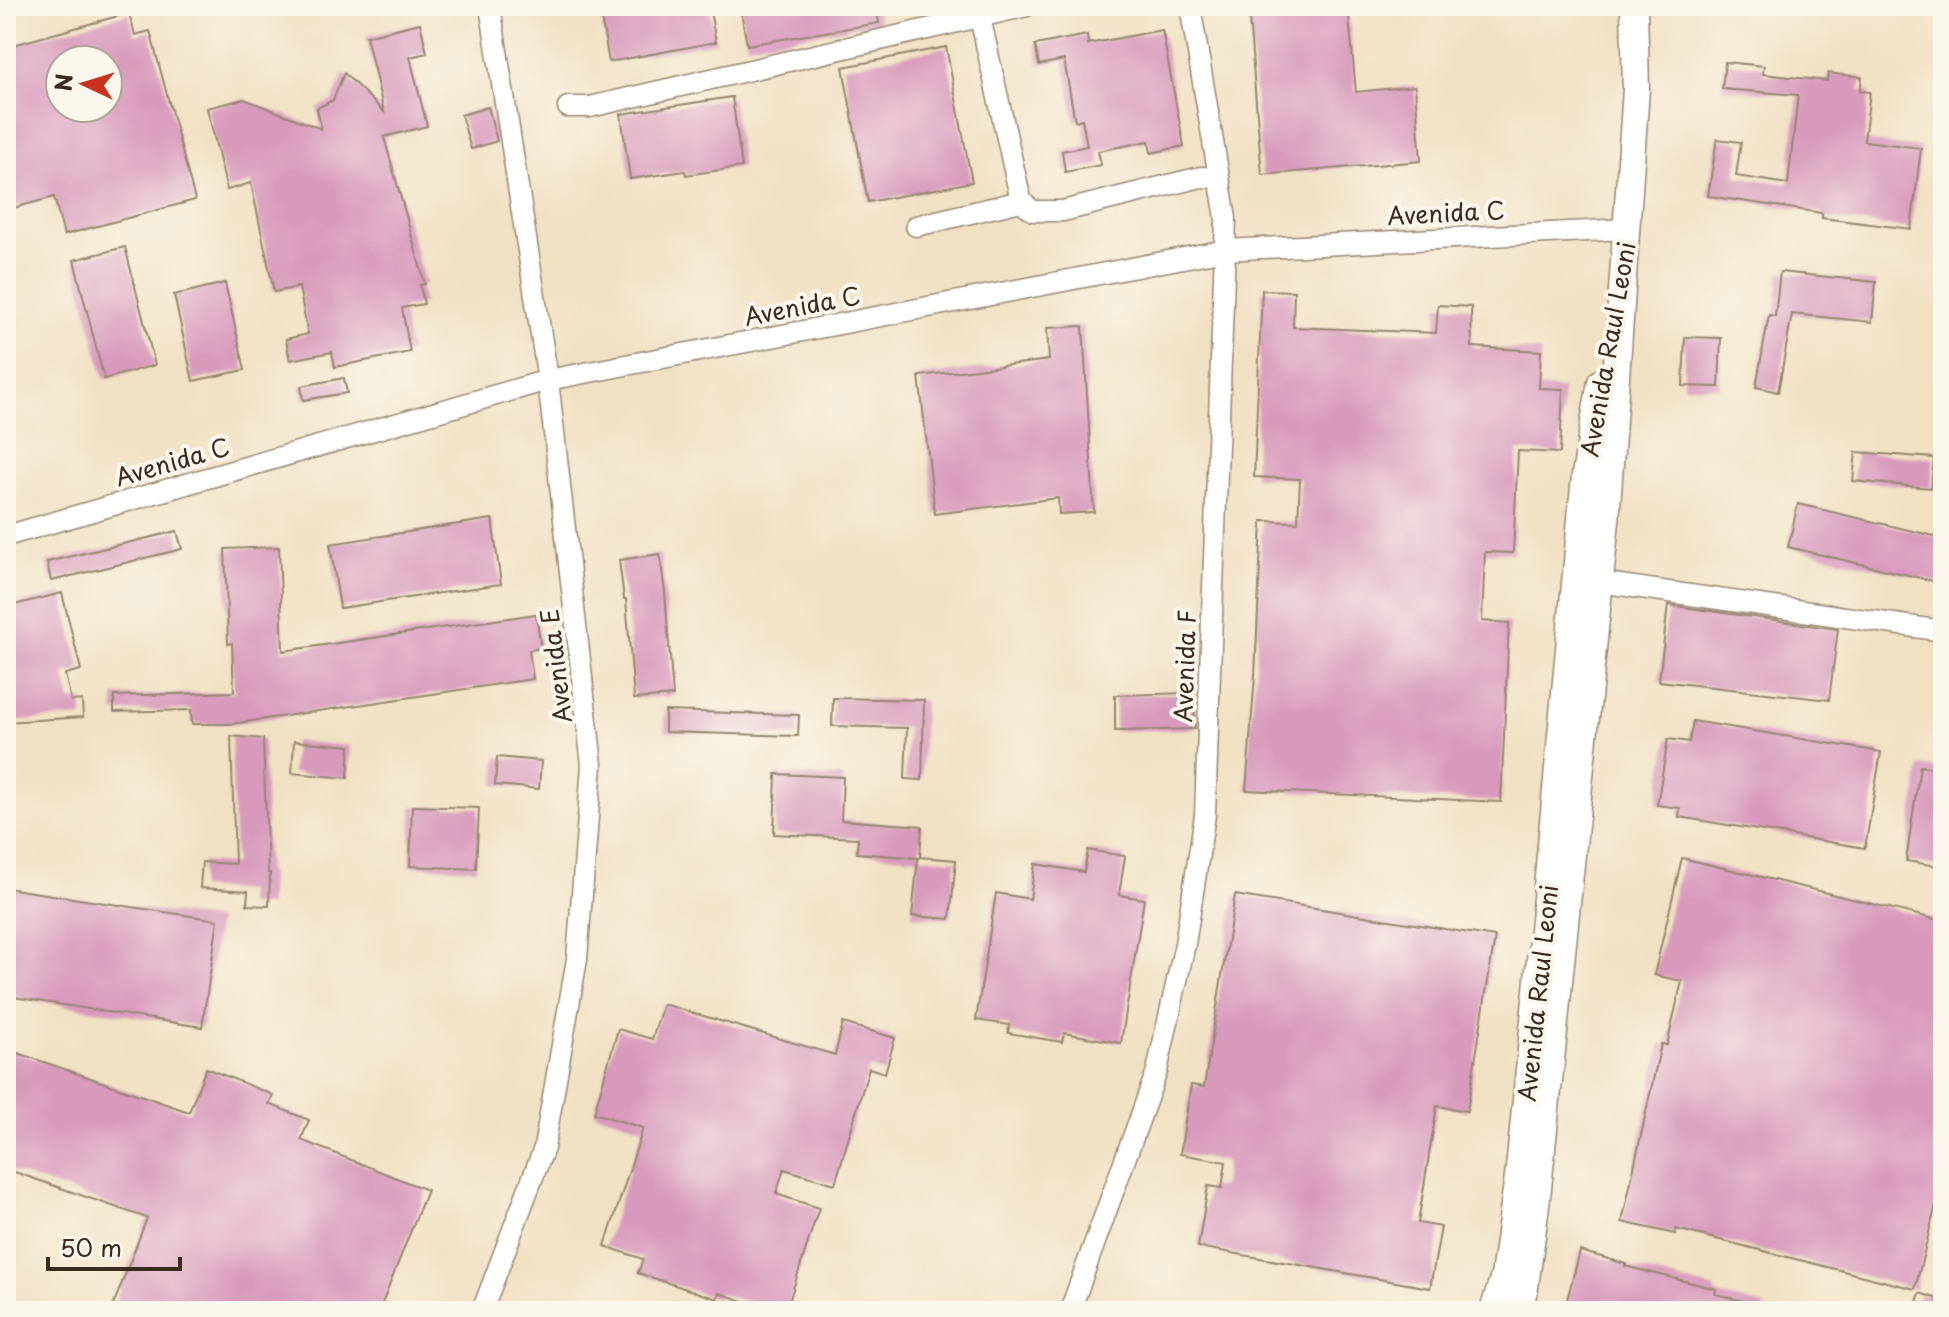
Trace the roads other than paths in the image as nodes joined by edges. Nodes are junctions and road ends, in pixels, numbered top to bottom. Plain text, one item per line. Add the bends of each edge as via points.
1 (490, 6) edge
2 (1027, 6) edge
3 (1190, 6) edge
4 (1634, 6) edge
5 (980, 17) junction
6 (568, 107) dead end
7 (1218, 178) junction
8 (1021, 201) junction
9 (916, 226) dead end
10 (1627, 229) junction
11 (1225, 250) junction
12 (548, 380) junction
13 (6, 536) edge
14 (1599, 582) junction
15 (1943, 631) edge
16 (482, 1311) edge
17 (1070, 1311) edge
18 (1493, 1311) edge
19 (1518, 1311) edge

1 - 12 street, Avenida E
2 - 5 street
3 - 7 street, Avenida F
4 - 10 main road via 1636,89
5 - 6 street via 590,107
5 - 8 street
7 - 8 street via 1201,177 1063,211 1033,211
7 - 11 street, Avenida F via 1226,218
8 - 9 street
10 - 11 street, Avenida C
10 - 14 main road, Avenida Raul Leoni
10 - 18 main road, Avenida Raul Leoni via 1585,475 1519,1169 1504,1276
11 - 12 street, Avenida C
11 - 17 street, Avenida F via 1205,815 1185,944 1157,1071
12 - 13 street, Avenida C
12 - 16 street, Avenida E via 592,765 577,959 544,1148
14 - 15 street
14 - 19 main road, Avenida Raul Leoni via 1537,1198

